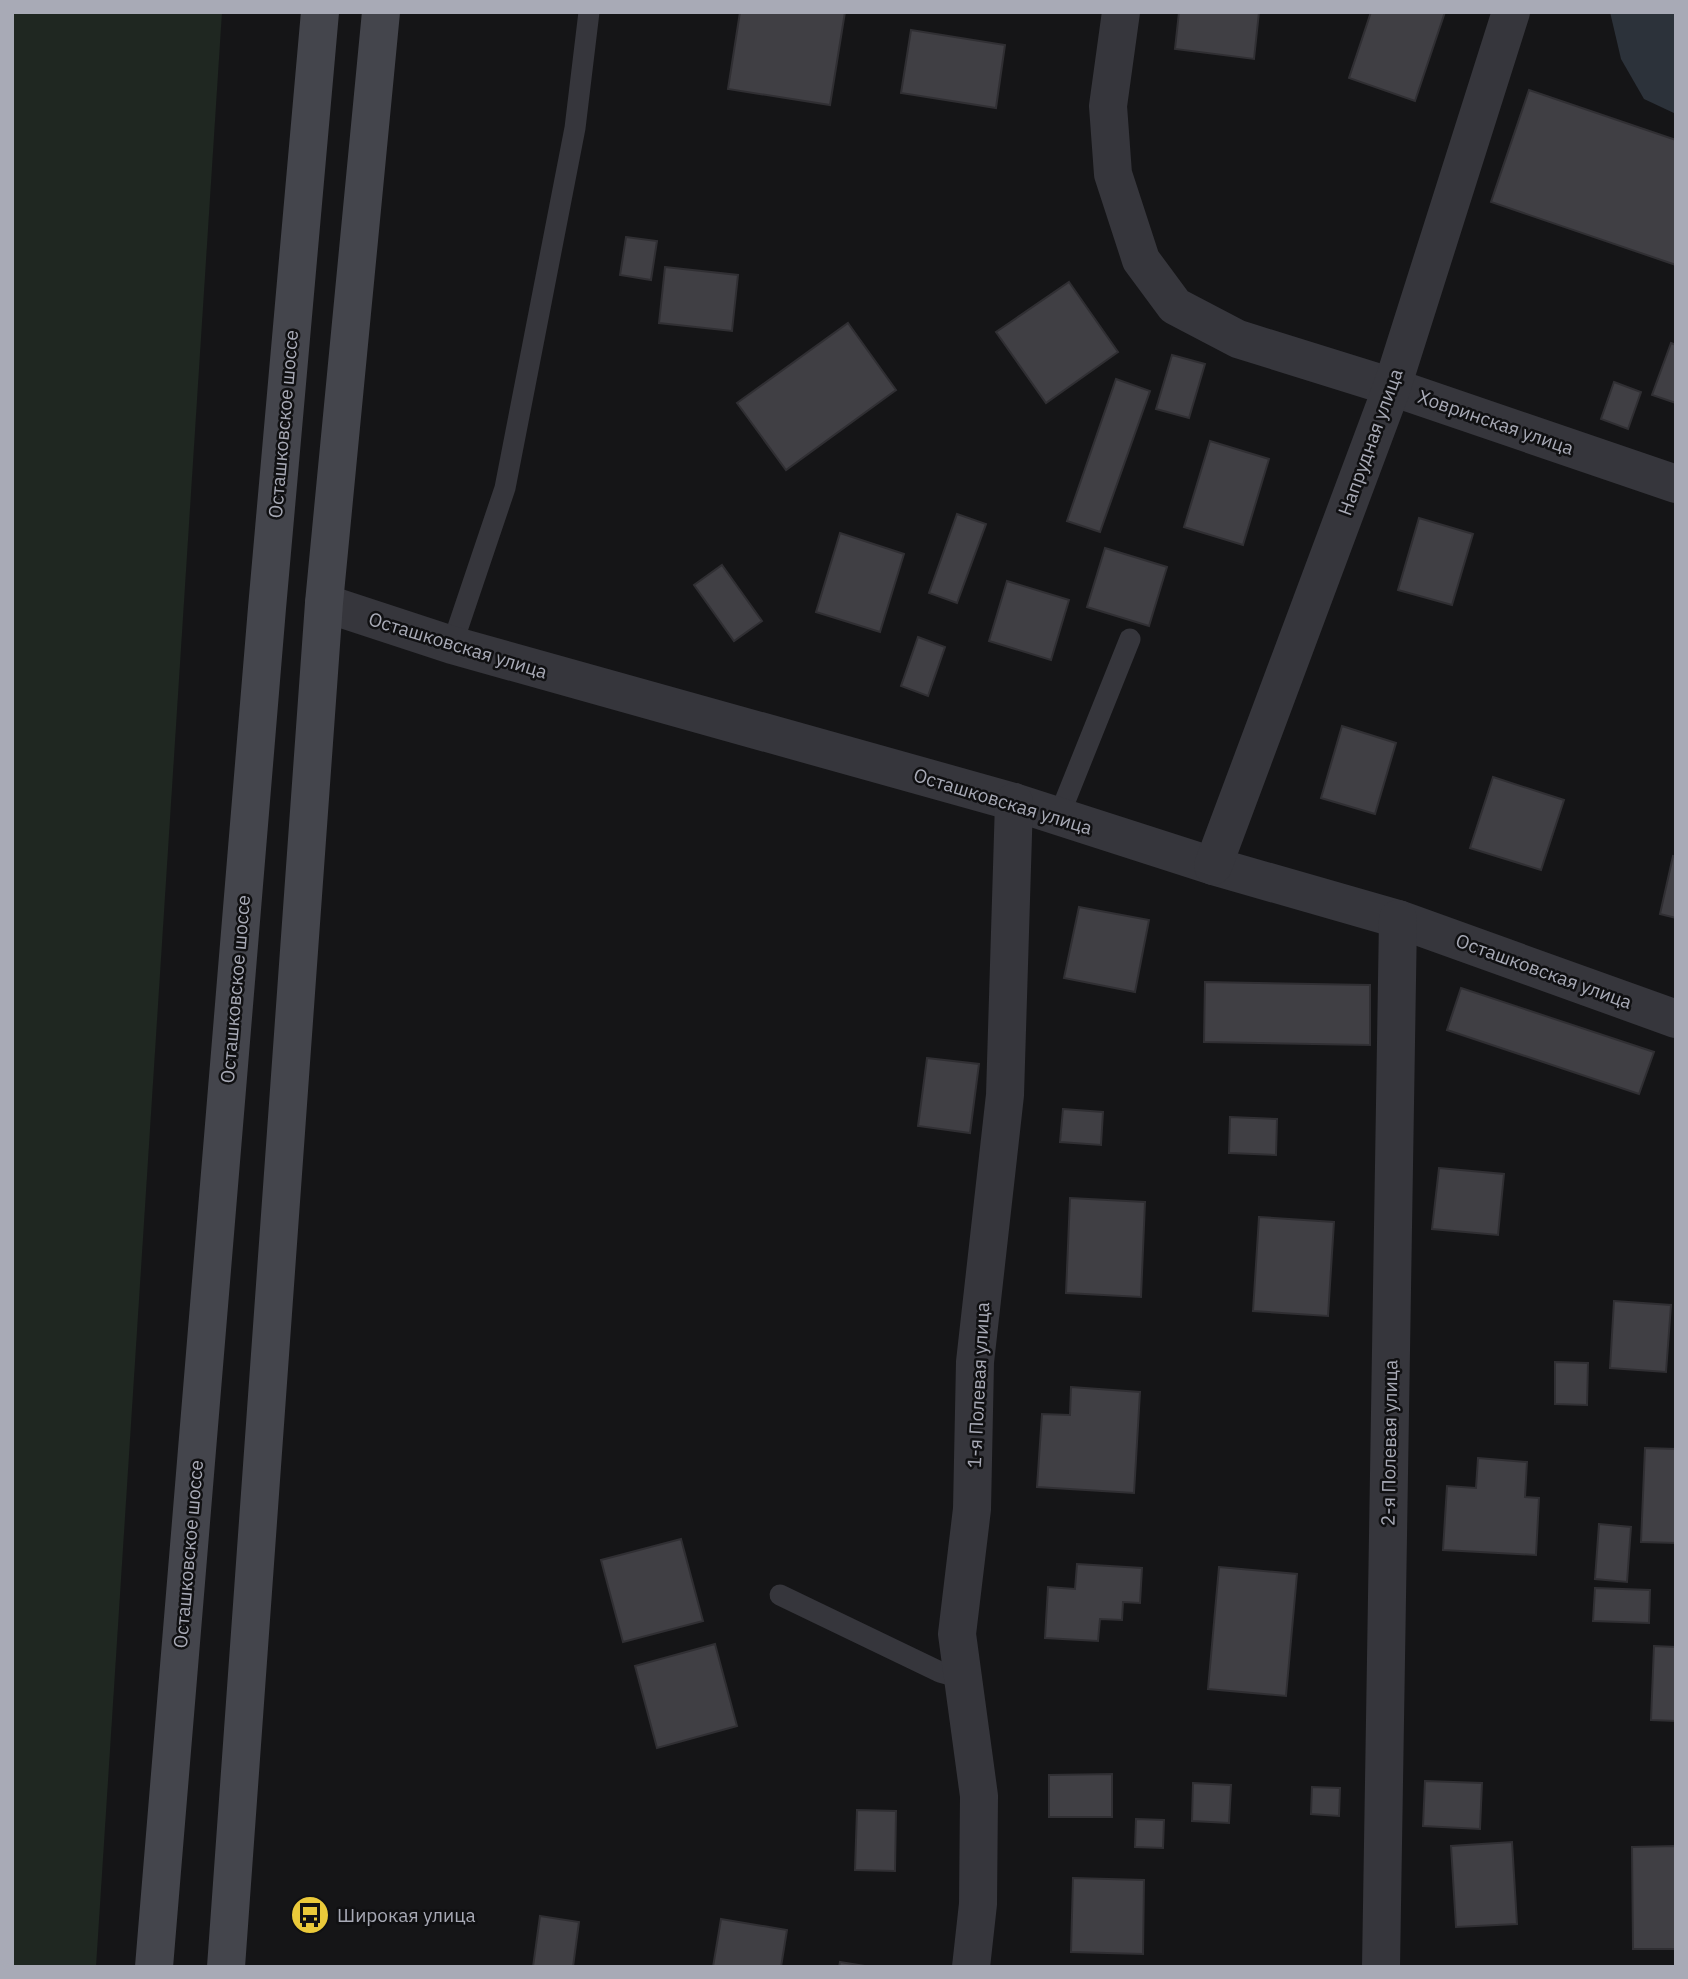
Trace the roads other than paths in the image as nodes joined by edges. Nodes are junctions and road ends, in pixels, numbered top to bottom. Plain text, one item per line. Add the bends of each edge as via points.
1 (320, 12) edge
2 (381, 12) edge
3 (589, 12) edge
4 (1122, 12) edge
5 (1511, 12) edge
6 (1392, 387) junction
7 (1676, 484) edge
8 (324, 603) junction
9 (1130, 639) dead end
10 (452, 645) junction
11 (1014, 802) junction
12 (1059, 817) junction
13 (1213, 866) junction
14 (1398, 919) junction
15 (1676, 1019) edge
16 (780, 1595) dead end
17 (962, 1678) junction
18 (154, 1967) edge
19 (226, 1967) edge
20 (971, 1967) edge
21 (1381, 1967) edge

1 - 18 main road, Осташковское шоссе
2 - 8 main road
3 - 10 lane via 575,128 505,488
4 - 6 street, Ховринская улица via 1108,106 1113,174 1141,260 1175,306 1238,339
5 - 6 street, Напрудная улица
6 - 7 street, Ховринская улица
6 - 13 street, Напрудная улица
8 - 10 street, Осташковская улица
8 - 19 main road
9 - 12 lane
10 - 11 street, Осташковская улица
11 - 12 street, Осташковская улица
11 - 17 street, 1-я Полевая улица via 1005,1096 975,1362 972,1510 957,1634
12 - 13 street, Осташковская улица
13 - 14 street, Осташковская улица
14 - 15 street, Осташковская улица
14 - 21 street, 2-я Полевая улица
16 - 17 lane via 940,1672
17 - 20 street, 1-я Полевая улица via 979,1796 978,1904

